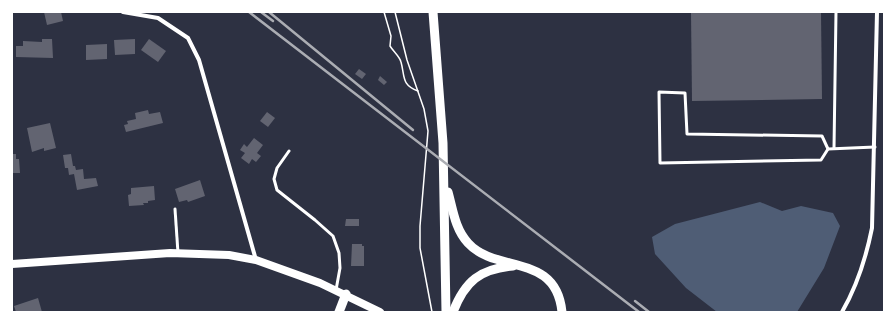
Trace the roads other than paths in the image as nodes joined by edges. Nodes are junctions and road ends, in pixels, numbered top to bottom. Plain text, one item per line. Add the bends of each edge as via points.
1 (123, 12) edge
2 (433, 12) edge
3 (836, 12) edge
4 (877, 12) edge
5 (874, 147) junction
6 (834, 148) junction
7 (828, 149) junction
8 (289, 152) dead end
9 (444, 174) junction
10 (175, 209) dead end
11 (178, 253) junction
12 (256, 260) junction
13 (12, 264) edge
14 (520, 265) junction
15 (336, 290) junction
16 (346, 294) junction
17 (339, 312) edge
18 (380, 312) edge
19 (446, 312) edge
20 (453, 312) edge
21 (562, 312) edge
22 (842, 312) edge

1 - 12 street via 158,18 188,38 199,60
2 - 9 highway
3 - 6 lane
4 - 5 street
5 - 6 lane
5 - 22 street via 872,228 868,250 857,283
6 - 7 lane
7 - 7 lane via 822,136 686,134 685,93 659,92 660,163 820,160
8 - 15 lane via 277,168 274,178 278,190 333,236 339,261
9 - 14 highway via 456,221 468,243 487,256
9 - 19 highway
10 - 11 lane
11 - 12 main road via 229,255
11 - 13 main road
12 - 15 main road
14 - 20 highway via 480,274 463,291
14 - 21 highway via 534,269 549,281 558,294
15 - 16 main road
16 - 17 highway
16 - 18 main road

